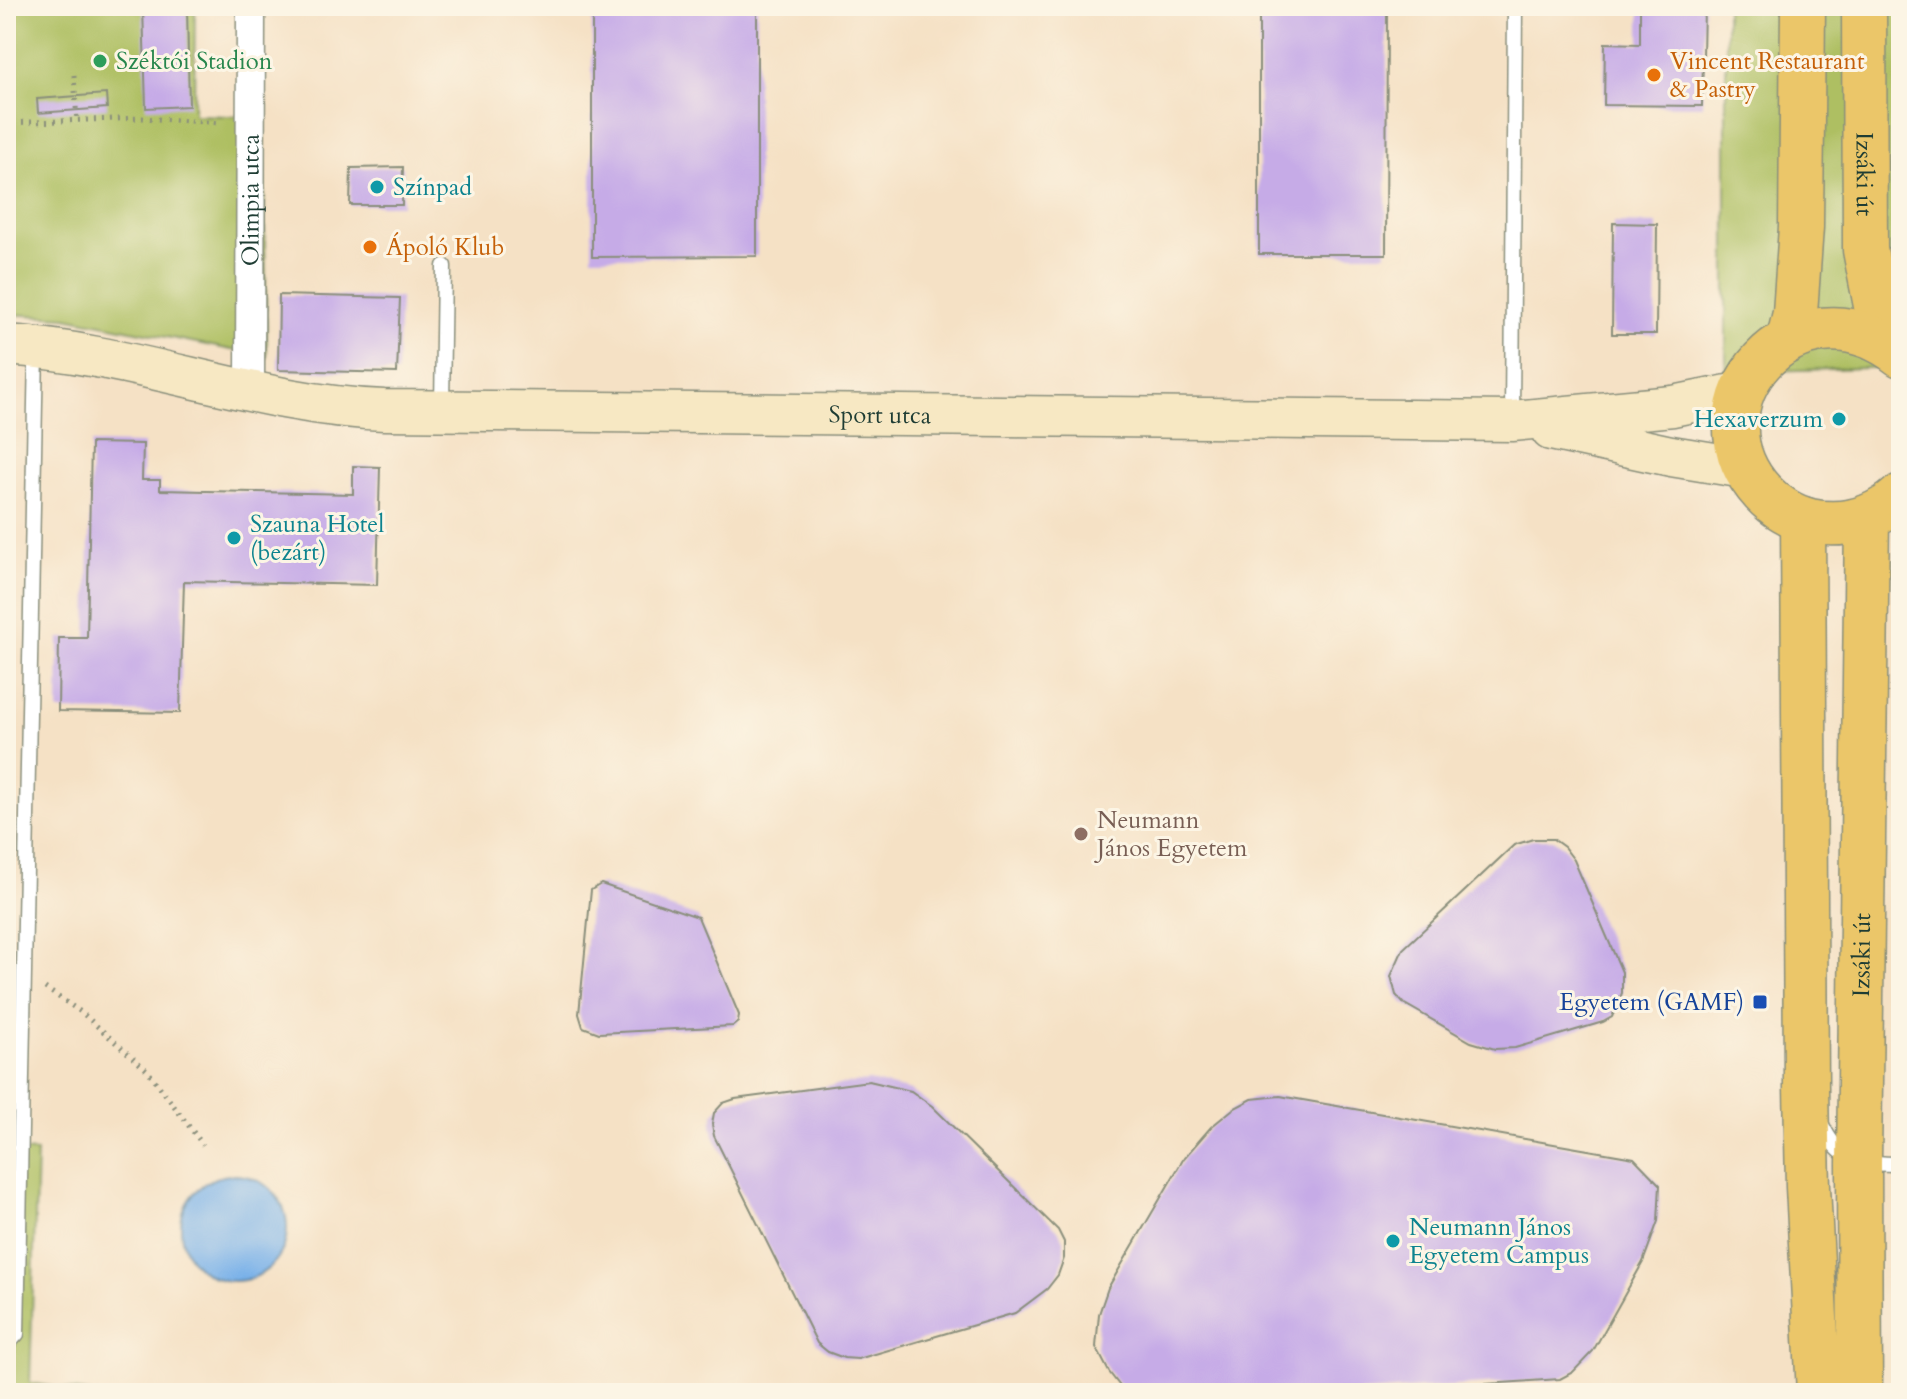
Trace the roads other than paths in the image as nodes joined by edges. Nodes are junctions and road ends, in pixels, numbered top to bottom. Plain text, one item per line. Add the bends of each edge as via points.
1 (251, 6) edge
2 (1515, 6) edge
3 (1803, 6) edge
4 (1864, 6) edge
5 (444, 266) dead end
6 (1789, 339) junction
7 (21, 346) edge
8 (1892, 348) edge
9 (250, 392) junction
10 (1742, 392) junction
11 (442, 411) junction
12 (1512, 421) junction
13 (1745, 468) junction
14 (1884, 507) edge
15 (1803, 519) junction
16 (1806, 1088) junction
17 (1877, 1164) junction
18 (6, 1346) edge
19 (1819, 1393) edge
20 (1860, 1393) edge

1 - 9 street, Olimpia utca
2 - 12 lane
3 - 6 main road via 1801,227
4 - 8 main road, Izsáki út via 1865,250
5 - 11 lane
6 - 8 main road via 1846,329
6 - 10 main road via 1756,367
7 - 9 street, Sport utca via 152,368
7 - 18 lane via 24,974 17,1334
9 - 11 street, Sport utca via 302,403
10 - 12 street via 1673,406
10 - 13 main road via 1737,430
11 - 12 street, Sport utca
12 - 13 street
13 - 15 main road via 1769,499
14 - 15 main road via 1846,523
14 - 17 main road, Izsáki út
15 - 16 main road
16 - 17 lane via 1832,1146
16 - 19 main road
17 - 20 main road, Izsáki út

